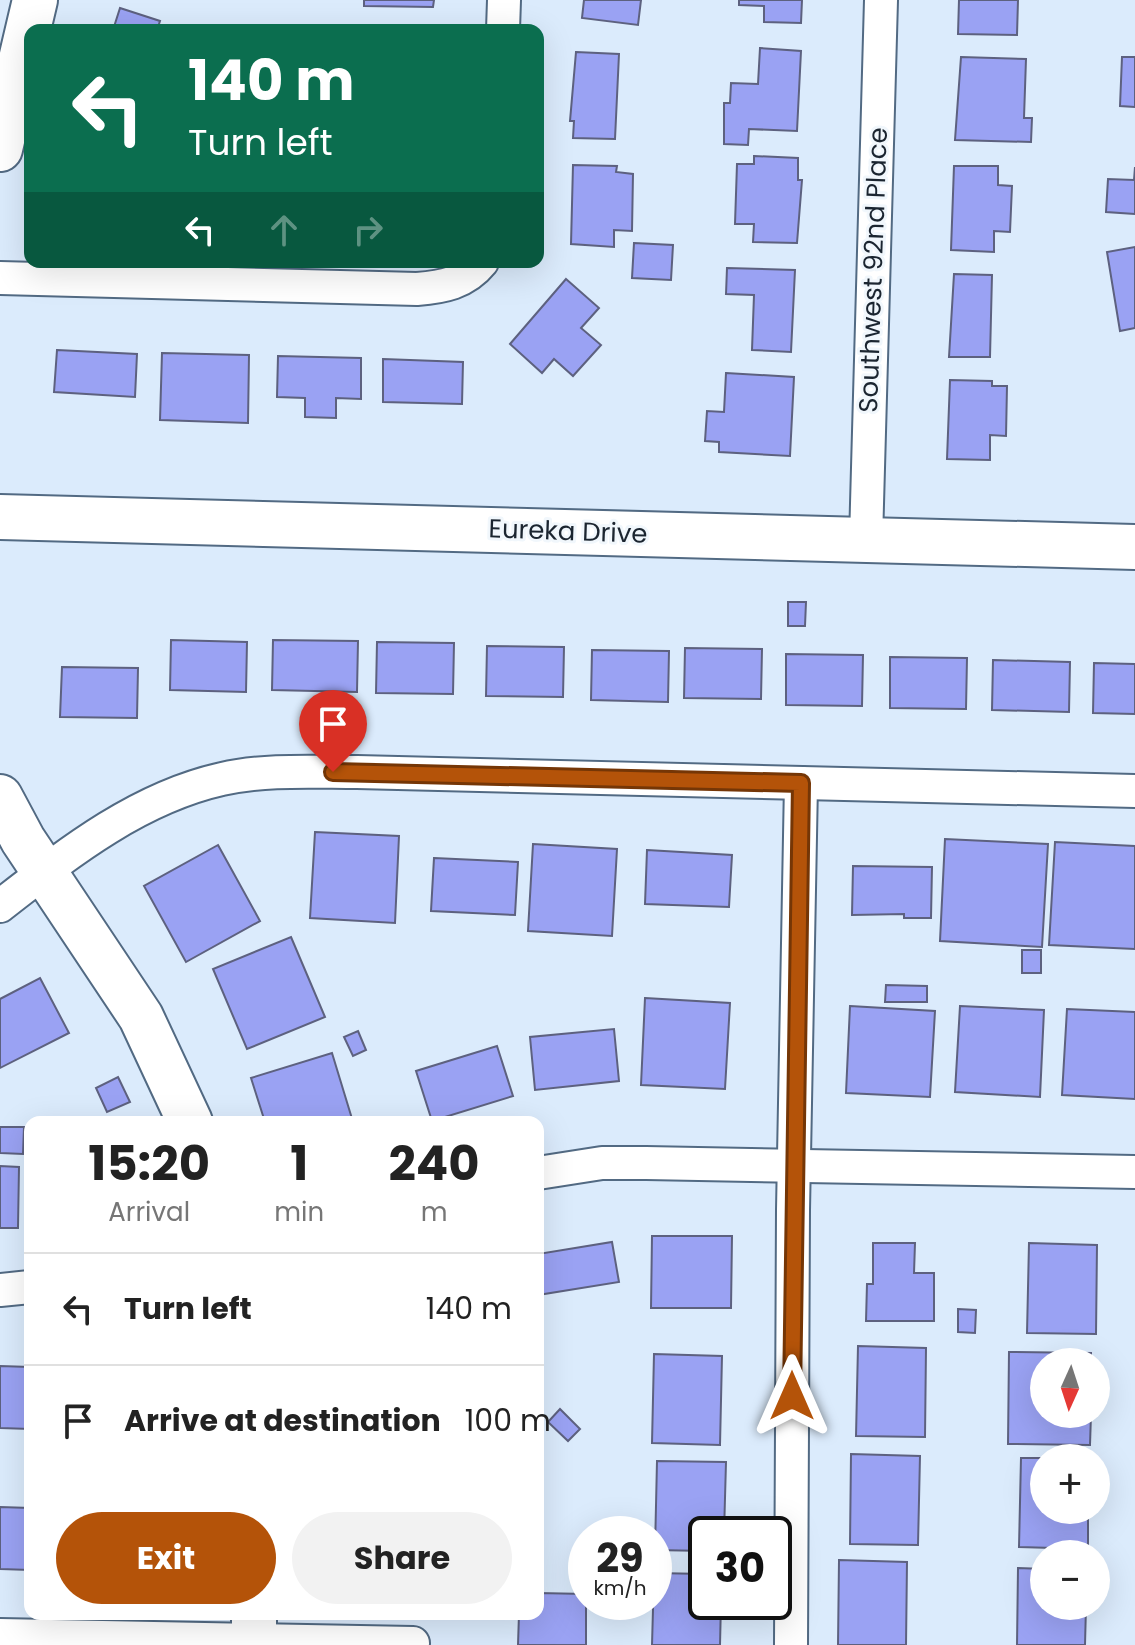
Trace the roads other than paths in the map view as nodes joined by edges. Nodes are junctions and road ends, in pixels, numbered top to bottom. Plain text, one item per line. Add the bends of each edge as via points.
1 (35, 0) edge
2 (504, 0) edge
3 (881, 0) edge
4 (29, 24) edge
5 (503, 24) edge
6 (24, 47) edge
7 (0, 149) edge
8 (477, 268) edge
9 (0, 278) edge
10 (0, 517) edge
11 (866, 540) junction
12 (1135, 547) edge
13 (801, 783) junction
14 (1135, 791) edge
15 (0, 797) edge
16 (45, 872) junction
17 (0, 906) edge
18 (187, 1116) edge
19 (794, 1166) junction
20 (544, 1172) edge
21 (1135, 1172) edge
22 (24, 1288) edge
23 (0, 1290) edge
24 (254, 1633) edge
25 (0, 1635) edge
26 (413, 1643) dead end
27 (791, 1645) edge

1 - 4 main road
2 - 5 street
3 - 11 street, Southwest 92nd Place
6 - 7 main road
8 - 9 street via 454,283 417,289
10 - 11 main road, Eureka Drive
11 - 12 main road, Eureka Drive
13 - 14 street
13 - 16 street via 250,774 222,778 112,824
13 - 19 street
15 - 16 main road
16 - 17 street
16 - 18 main road via 141,1017
19 - 20 street via 602,1163
19 - 21 street
19 - 27 street
22 - 23 street
24 - 25 street
24 - 26 street

